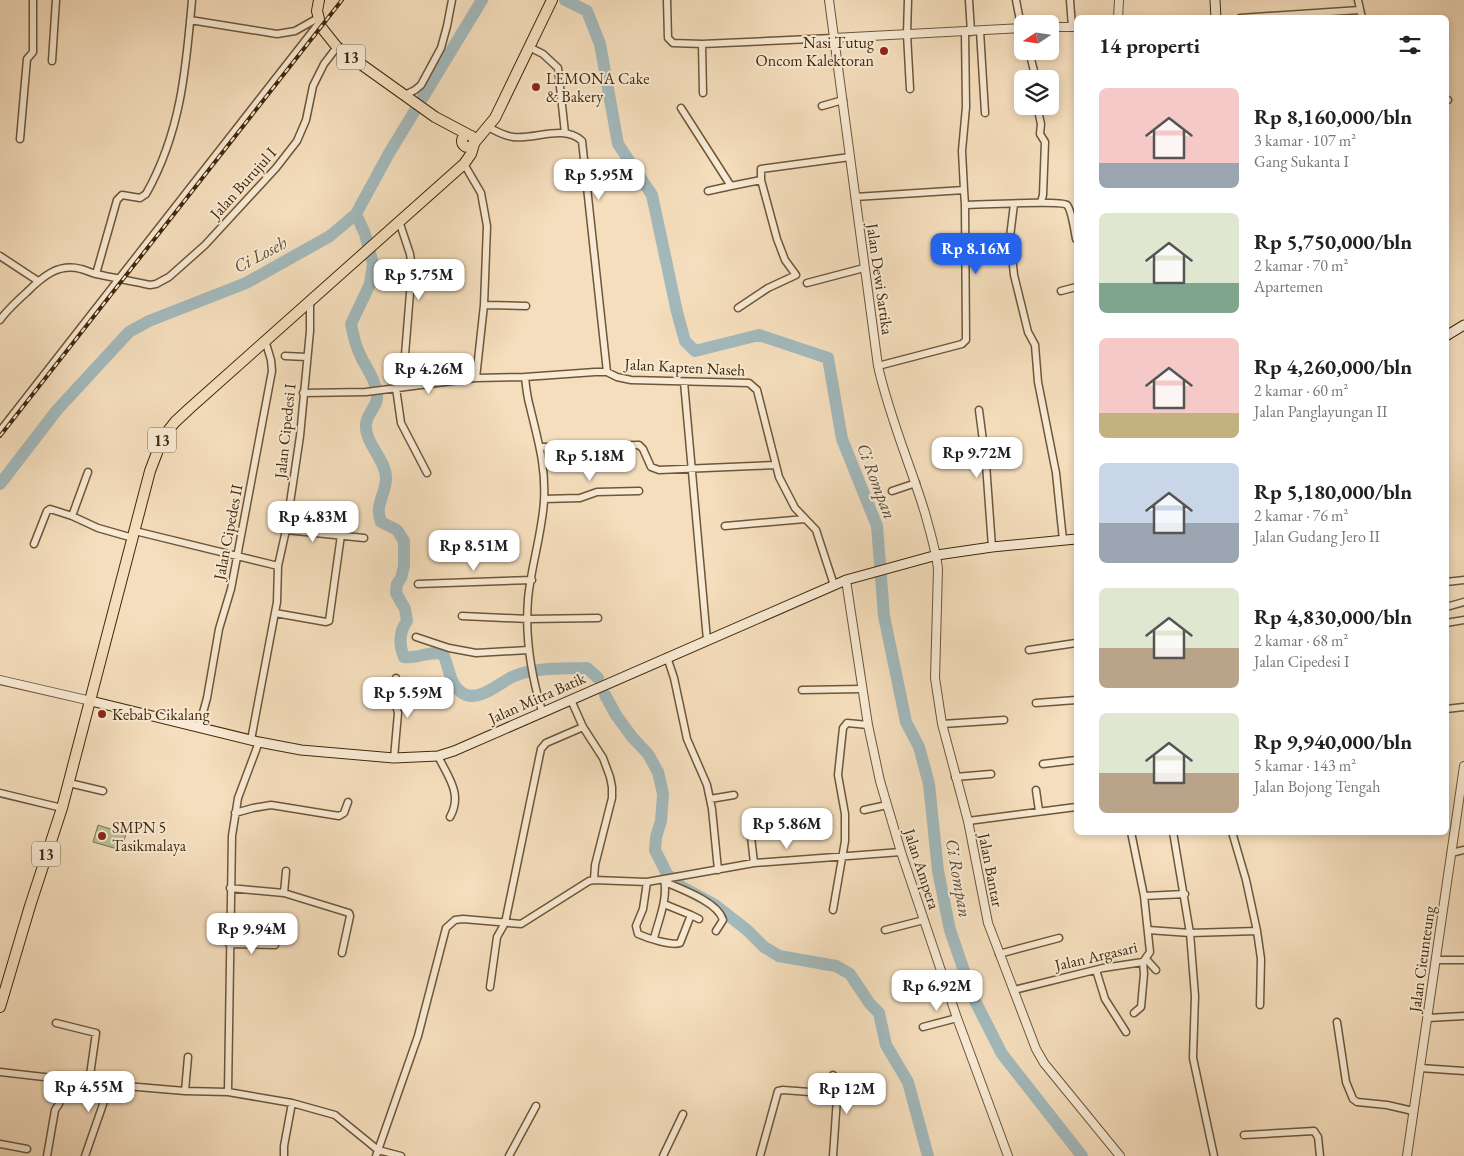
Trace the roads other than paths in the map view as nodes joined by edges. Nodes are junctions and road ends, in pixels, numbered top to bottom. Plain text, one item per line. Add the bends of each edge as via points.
1 (33, 0) edge
2 (56, 0) edge
3 (192, 0) edge
4 (319, 0) edge
5 (452, 0) edge
6 (552, 0) edge
7 (667, 0) edge
8 (829, 0) edge
9 (908, 0) edge
10 (969, 0) edge
11 (1016, 0) edge
12 (1070, 0) edge
13 (1118, 0) edge
14 (1216, 0) edge
15 (1358, 0) edge
16 (1361, 14) edge
17 (1019, 15) edge
18 (1118, 15) edge
19 (1216, 15) edge
20 (1338, 15) edge
21 (190, 20) junction
22 (319, 20) junction
23 (1074, 27) edge
24 (1059, 28) edge
25 (1014, 29) edge
26 (980, 31) junction
27 (968, 32) junction
28 (907, 34) junction
29 (833, 38) junction
30 (702, 44) junction
31 (337, 47) junction
32 (529, 47) junction
33 (52, 61) dead end
34 (910, 89) dead end
35 (703, 93) dead end
36 (407, 96) junction
37 (843, 100) junction
38 (822, 106) dead end
39 (682, 108) dead end
40 (985, 114) dead end
41 (1039, 115) edge
42 (495, 118) junction
43 (488, 127) junction
44 (565, 133) junction
45 (20, 140) dead end
46 (469, 141) junction
47 (850, 158) junction
48 (464, 164) junction
49 (761, 180) junction
50 (732, 186) junction
51 (964, 190) junction
52 (708, 192) dead end
53 (855, 197) junction
54 (1041, 202) junction
55 (1014, 204) junction
56 (965, 205) junction
57 (399, 221) junction
58 (1074, 229) edge
59 (0, 256) edge
60 (864, 268) junction
61 (96, 274) junction
62 (120, 278) junction
63 (38, 281) junction
64 (807, 283) dead end
65 (1074, 288) edge
66 (1061, 291) dead end
67 (310, 301) junction
68 (484, 305) junction
69 (526, 306) dead end
70 (738, 308) dead end
71 (3, 311) edge
72 (0, 320) edge
73 (1464, 325) edge
74 (1449, 333) edge
75 (265, 340) junction
76 (285, 356) dead end
77 (307, 357) junction
78 (878, 366) junction
79 (607, 372) junction
80 (524, 377) junction
81 (476, 378) junction
82 (684, 382) junction
83 (406, 387) junction
84 (396, 388) junction
85 (303, 393) junction
86 (979, 410) dead end
87 (0, 431) edge
88 (540, 447) junction
89 (776, 465) junction
90 (691, 468) junction
91 (88, 472) dead end
92 (427, 473) dead end
93 (916, 483) junction
94 (639, 491) dead end
95 (892, 491) dead end
96 (544, 499) junction
97 (72, 516) junction
98 (805, 519) junction
99 (725, 526) dead end
100 (286, 530) junction
101 (134, 534) junction
102 (341, 535) junction
103 (364, 538) dead end
104 (1063, 540) junction
105 (1074, 540) edge
106 (34, 544) dead end
107 (992, 547) junction
108 (937, 555) junction
109 (237, 557) junction
110 (278, 566) junction
111 (532, 580) junction
112 (846, 580) junction
113 (1464, 580) edge
114 (1449, 582) edge
115 (418, 584) dead end
116 (834, 585) junction
117 (1464, 602) edge
118 (1449, 606) edge
119 (275, 613) junction
120 (462, 616) dead end
121 (598, 618) dead end
122 (528, 619) junction
123 (1464, 620) edge
124 (1449, 623) edge
125 (416, 637) dead end
126 (707, 640) junction
127 (1074, 643) edge
128 (528, 650) junction
129 (1029, 650) dead end
130 (667, 657) junction
131 (396, 678) dead end
132 (0, 680) edge
133 (862, 689) junction
134 (802, 690) dead end
135 (571, 700) junction
136 (1074, 700) edge
137 (91, 701) junction
138 (1036, 703) dead end
139 (1464, 707) edge
140 (1449, 709) edge
141 (542, 711) junction
142 (1004, 720) dead end
143 (942, 724) junction
144 (868, 725) junction
145 (199, 727) junction
146 (583, 727) junction
147 (255, 741) junction
148 (438, 756) junction
149 (394, 758) junction
150 (1074, 760) edge
151 (1043, 764) dead end
152 (1464, 766) edge
153 (991, 774) dead end
154 (955, 777) junction
155 (68, 783) junction
156 (1036, 790) dead end
157 (103, 791) dead end
158 (0, 793) edge
159 (734, 795) dead end
160 (710, 799) junction
161 (348, 802) dead end
162 (887, 805) junction
163 (1074, 807) edge
164 (62, 808) junction
165 (864, 810) dead end
166 (1039, 811) junction
167 (236, 814) junction
168 (450, 818) dead end
169 (968, 821) junction
170 (750, 828) dead end
171 (1131, 835) edge
172 (1174, 835) edge
173 (1233, 835) edge
174 (1464, 850) edge
175 (901, 852) junction
176 (1451, 853) junction
177 (842, 858) junction
178 (754, 863) junction
179 (718, 870) junction
180 (286, 871) dead end
181 (669, 879) junction
182 (594, 880) junction
183 (647, 882) junction
184 (230, 888) junction
185 (284, 893) junction
186 (1184, 894) junction
187 (1144, 896) junction
188 (664, 904) junction
189 (833, 910) dead end
190 (691, 915) junction
191 (699, 919) dead end
192 (924, 920) junction
193 (505, 924) junction
194 (886, 930) dead end
195 (1148, 930) junction
196 (716, 931) dead end
197 (1257, 931) junction
198 (1190, 933) junction
199 (654, 938) junction
200 (1059, 938) dead end
201 (229, 944) junction
202 (275, 945) dead end
203 (342, 954) dead end
204 (999, 954) junction
205 (1145, 960) junction
206 (1436, 960) junction
207 (1464, 960) edge
208 (1096, 970) junction
209 (1156, 970) dead end
210 (490, 988) dead end
211 (1014, 990) junction
212 (1260, 1005) dead end
213 (0, 1007) edge
214 (1134, 1013) dead end
215 (1464, 1016) edge
216 (957, 1018) junction
217 (1427, 1018) junction
218 (1337, 1022) dead end
219 (56, 1024) dead end
220 (923, 1026) dead end
221 (1126, 1032) dead end
222 (188, 1057) dead end
223 (1420, 1068) junction
224 (1464, 1071) edge
225 (0, 1072) edge
226 (834, 1076) dead end
227 (65, 1080) junction
228 (89, 1082) junction
229 (114, 1085) junction
230 (185, 1091) junction
231 (228, 1092) junction
232 (837, 1094) junction
233 (292, 1103) junction
234 (536, 1106) dead end
235 (1413, 1111) junction
236 (683, 1114) dead end
237 (1244, 1135) dead end
238 (0, 1144) edge
239 (27, 1149) dead end
240 (377, 1153) edge
241 (47, 1156) edge
242 (85, 1156) edge
243 (284, 1156) edge
244 (401, 1156) edge
245 (509, 1156) edge
246 (663, 1156) edge
247 (760, 1156) edge
248 (833, 1156) edge
249 (1008, 1156) edge
250 (1120, 1156) edge
251 (1214, 1156) edge
252 (1320, 1156) edge
253 (1407, 1156) edge

1 - 45 street via 33,52 27,59
2 - 33 street
3 - 21 street
4 - 22 main road
5 - 36 street via 441,48 421,85
6 - 32 main road
7 - 30 street via 670,42
8 - 29 street, Jalan Dewi Sartika
9 - 28 street
10 - 27 street
11 - 17 street
12 - 23 street
13 - 18 street
14 - 19 main road
15 - 16 street
16 - 20 street
21 - 22 street via 277,34 295,31
21 - 61 street via 184,83 174,127 146,194 140,198 122,195 117,200
22 - 31 main road, 13 via 325,34
22 - 62 street
23 - 24 street
25 - 26 street
26 - 27 street
26 - 40 street
27 - 28 street
27 - 51 street via 962,151
28 - 29 street
28 - 34 street
29 - 30 street
29 - 37 street, Jalan Dewi Sartika
30 - 35 street
31 - 36 main road, 13
31 - 62 street, Jalan Burujul I via 313,86 306,120 297,141 205,245 169,277 156,284
32 - 42 main road
32 - 44 street via 543,54 558,68
36 - 46 main road, 13
37 - 38 street
37 - 47 street, Jalan Dewi Sartika
39 - 50 street
41 - 54 street via 1040,134 1045,142
42 - 43 main road
42 - 46 main road
43 - 44 street via 504,136 516,138
43 - 46 main road
44 - 79 street, Jalan Kapten Naseh via 577,137 582,143
46 - 48 main road
47 - 49 street via 762,168
47 - 53 street, Jalan Dewi Sartika
48 - 57 main road, 13
48 - 68 street via 477,184 485,211
49 - 50 street
49 - 70 street via 783,255 796,275 768,288
50 - 52 street
51 - 53 street
51 - 56 street
53 - 60 street, Jalan Dewi Sartika
54 - 55 street
54 - 58 street via 1067,206
55 - 56 street
55 - 104 street via 1010,238 1014,275 1034,344 1056,473
56 - 78 street via 966,340 962,344
57 - 67 main road, 13
57 - 83 street via 407,240 412,268 404,367
59 - 63 street
60 - 64 street
60 - 78 street, Jalan Dewi Sartika
61 - 62 street, Jalan Burujul I
61 - 63 street, Jalan Burujul I via 79,268 63,268 44,275
62 - 87 street
63 - 71 street, Jalan Burujul I
65 - 66 street
67 - 75 main road, 13
67 - 77 street, Jalan Cipedesi I
68 - 69 street
68 - 81 street
71 - 72 street, Jalan Burujul I
73 - 74 main road
75 - 101 main road, 13 via 181,415 163,437
75 - 109 street, Jalan Cipedes II via 272,372
76 - 77 street
77 - 85 street, Jalan Cipedesi I
78 - 93 street, Jalan Dewi Sartika
79 - 80 street, Jalan Kapten Naseh
79 - 82 street, Jalan Kapten Naseh via 631,380
80 - 81 street, Jalan Kapten Naseh
80 - 88 street
81 - 83 street, Jalan Kapten Naseh
82 - 89 street, Jalan Kapten Naseh via 745,382 754,386
82 - 90 street
83 - 84 street, Jalan Kapten Naseh
84 - 85 street, Jalan Kapten Naseh
84 - 92 street via 401,422
85 - 100 street, Jalan Cipedesi I
86 - 107 street
88 - 90 street via 640,445 655,469
88 - 96 street
89 - 90 street
89 - 98 street, Jalan Kapten Naseh via 788,496
90 - 126 street
91 - 97 street
93 - 95 street
93 - 108 street, Jalan Dewi Sartika
94 - 96 street via 597,492 580,498
96 - 111 street
97 - 101 street via 98,528
97 - 106 street via 49,510
98 - 99 street
98 - 116 street, Jalan Kapten Naseh via 816,530
100 - 102 street
100 - 110 street, Jalan Cipedesi I
101 - 109 street
101 - 137 main road, 13
102 - 103 street
102 - 119 street via 329,621
104 - 105 main road, Jalan Mitra Batik
104 - 107 main road, Jalan Mitra Batik
107 - 108 main road, Jalan Mitra Batik
108 - 112 main road, Jalan Mitra Batik
108 - 143 street, Jalan Bantar via 935,678
109 - 110 street
109 - 145 street, Jalan Cipedes II
110 - 119 street, Jalan Cipedesi I
111 - 115 street
111 - 122 street
112 - 116 main road, Jalan Mitra Batik
112 - 133 street, Jalan Ampera
113 - 114 street
116 - 126 main road, Jalan Mitra Batik
117 - 118 street
119 - 147 street, Jalan Cipedesi I
120 - 122 street
121 - 122 street
122 - 128 street
123 - 124 street
125 - 128 street via 476,653
126 - 130 main road, Jalan Mitra Batik
127 - 129 street
128 - 141 street
130 - 135 main road, Jalan Mitra Batik
130 - 160 street via 687,739 707,784
131 - 149 street via 398,713
132 - 137 street
133 - 134 street
133 - 144 street, Jalan Ampera
135 - 141 main road, Jalan Mitra Batik
135 - 146 street
136 - 138 street
137 - 145 main road, Jalan Mitra Batik
137 - 155 main road, 13
139 - 140 street
141 - 148 main road, Jalan Mitra Batik
142 - 143 street
143 - 154 street, Jalan Bantar
144 - 162 street, Jalan Ampera
144 - 177 street via 847,723 843,728 838,776 845,814
145 - 147 main road, Jalan Mitra Batik
146 - 182 street via 603,758 612,787 612,798 594,864
146 - 193 street via 546,743 541,750
147 - 149 main road, Jalan Mitra Batik via 300,750
147 - 167 street, Jalan Cipedesi I
148 - 149 main road, Jalan Mitra Batik
148 - 168 street via 456,794 456,806
150 - 151 street
152 - 176 street, Jalan Cieunteung
153 - 154 street
154 - 169 street, Jalan Bantar
155 - 157 street
155 - 164 main road, 13
156 - 166 street
158 - 164 street
159 - 160 street
160 - 179 street
161 - 167 street via 344,813 339,816 271,806
162 - 165 street
162 - 175 street, Jalan Ampera
163 - 166 street
164 - 213 main road, 13
166 - 169 street
167 - 184 street, Jalan Cipedesi I
169 - 204 street, Jalan Bantar via 988,923
170 - 178 street
171 - 187 street, Jalan Argasari
172 - 186 street
173 - 197 street
174 - 176 street
175 - 177 street
175 - 192 street, Jalan Ampera
176 - 206 street, Jalan Cieunteung
177 - 178 street
177 - 189 street
178 - 179 street
179 - 181 street
180 - 185 street
181 - 183 street
181 - 188 street
181 - 196 street via 721,915 723,920
182 - 183 street
182 - 193 street via 524,923
183 - 199 street via 636,926 638,934
184 - 185 street
184 - 201 street, Jalan Cipedesi I
185 - 203 street via 350,914
186 - 187 street
186 - 198 street
187 - 195 street, Jalan Argasari
188 - 190 street
188 - 199 street
190 - 191 street
190 - 199 street via 680,943
192 - 194 street
192 - 216 street, Jalan Ampera
193 - 210 street via 497,937
193 - 240 street via 463,918 446,928 418,1036
195 - 198 street
195 - 205 street, Jalan Argasari via 1150,952
197 - 198 street
197 - 212 street
198 - 251 street via 1193,1058
200 - 204 street
201 - 202 street
201 - 231 street, Jalan Cipedesi I
204 - 211 street, Jalan Bantar
205 - 208 street, Jalan Argasari
205 - 209 street
205 - 214 street via 1141,1007
206 - 207 street
206 - 217 street, Jalan Cieunteung
208 - 211 street, Jalan Argasari
208 - 221 street via 1105,999
211 - 250 street, Jalan Bantar via 1044,1064
215 - 217 street
216 - 220 street
216 - 249 street, Jalan Ampera
217 - 223 street, Jalan Cieunteung
218 - 235 street via 1346,1082 1353,1100
219 - 228 street via 96,1033
222 - 230 street
223 - 224 street
223 - 235 street, Jalan Cieunteung
225 - 227 street
226 - 232 street
227 - 228 street
227 - 241 street
228 - 229 street
229 - 230 street
229 - 242 street via 108,1090
230 - 231 street
231 - 233 street
232 - 247 street via 778,1091
232 - 248 street
233 - 240 street via 335,1116
233 - 243 street
234 - 245 street
235 - 253 street, Jalan Cieunteung
236 - 246 street
237 - 252 street via 1314,1130
238 - 239 street
240 - 244 street

